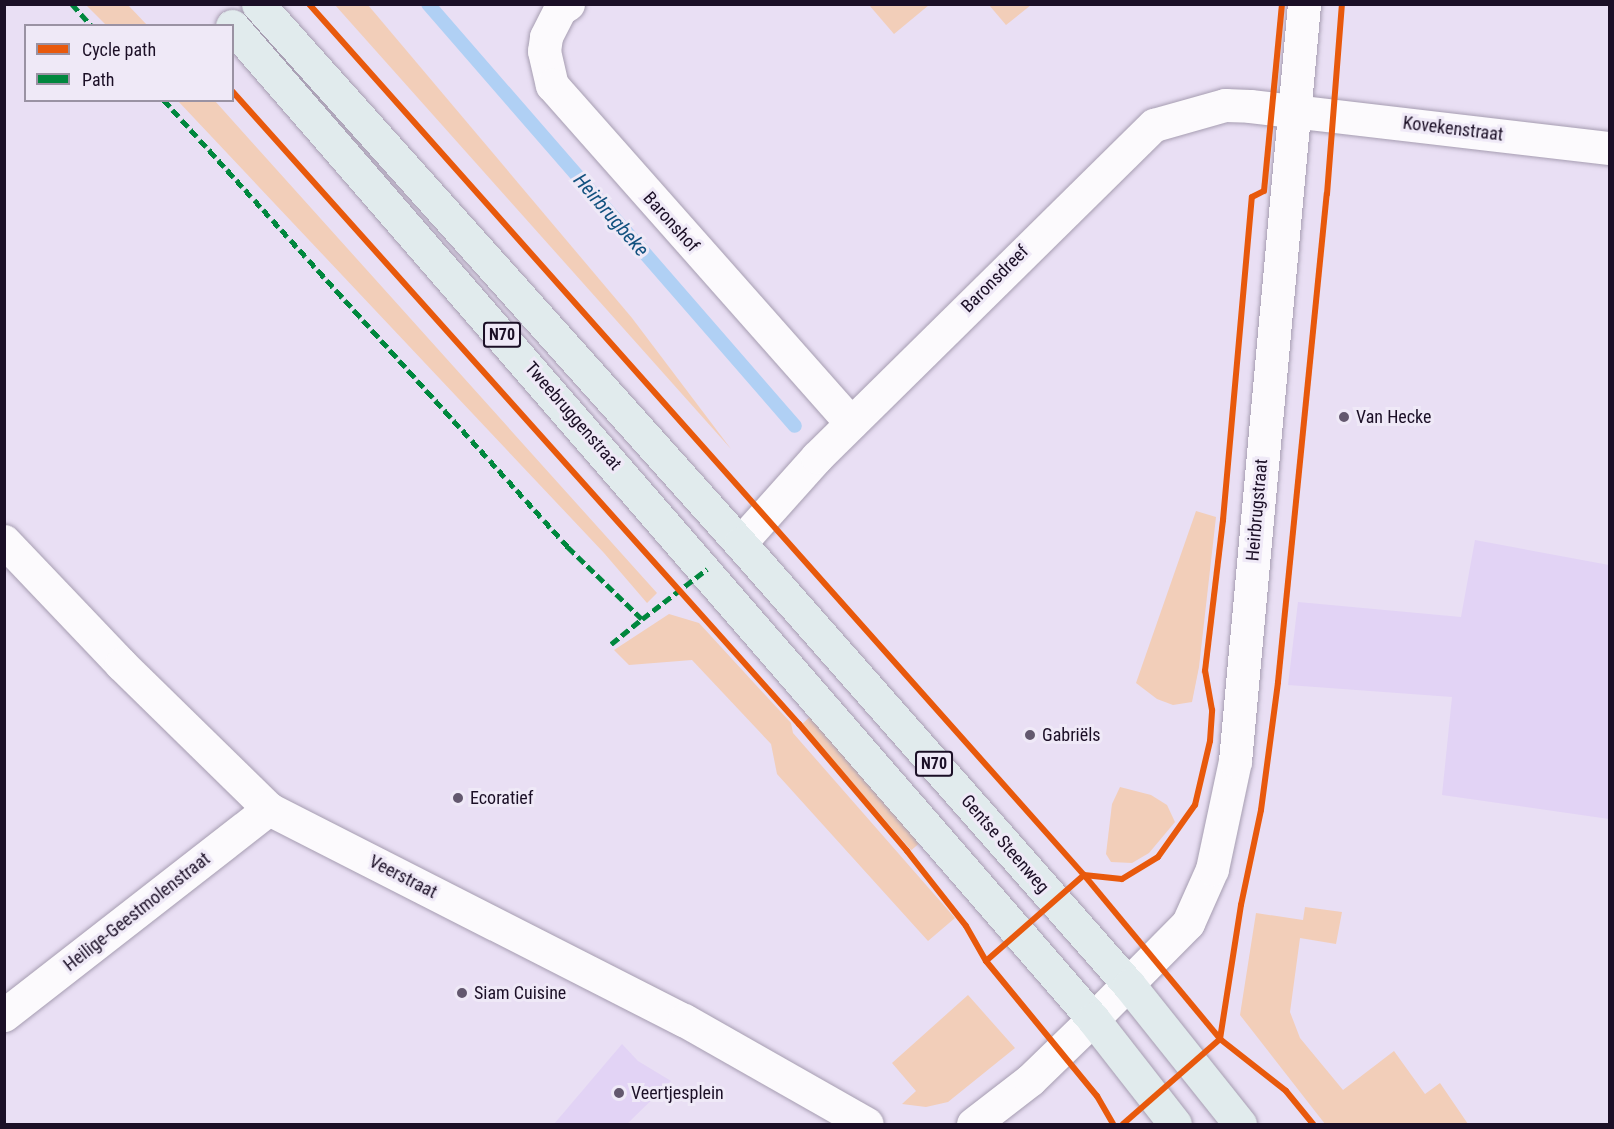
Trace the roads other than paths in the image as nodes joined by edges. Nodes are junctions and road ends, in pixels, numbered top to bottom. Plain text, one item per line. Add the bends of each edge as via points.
1 (214, 4) edge
2 (258, 4) edge
3 (568, 4) edge
4 (1304, 4) edge
5 (230, 24) edge
6 (234, 28) edge
7 (1297, 109) junction
8 (1610, 148) edge
9 (851, 423) junction
10 (4, 541) edge
11 (740, 543) junction
12 (269, 808) junction
13 (1129, 984) junction
14 (4, 1015) edge
15 (1093, 1019) junction
16 (867, 1125) edge
17 (973, 1125) edge
18 (1175, 1125) edge
19 (1239, 1125) edge

1 - 5 main road, Tweebruggenstraat / N70
2 - 11 main road, N70
3 - 9 street, Baronshof via 560,9 546,37 544,51 552,85
4 - 7 street, Heirbrugstraat
6 - 15 main road, Tweebruggenstraat / N70
7 - 8 street, Kovekenstraat
7 - 9 street, Baronsdreef via 1225,105 1154,124
7 - 13 street, Heirbrugstraat via 1235,761 1212,869 1188,923
9 - 11 street, Baronsdreef
10 - 12 street, Veerstraat via 121,664
11 - 13 main road, Gentse Steenweg / N70
12 - 14 street, Heilige-Geestmolenstraat
12 - 16 street, Veerstraat via 684,1020
13 - 15 street
13 - 19 main road, Gentse Steenweg / N70
15 - 17 street via 1030,1080
15 - 18 main road, N70

